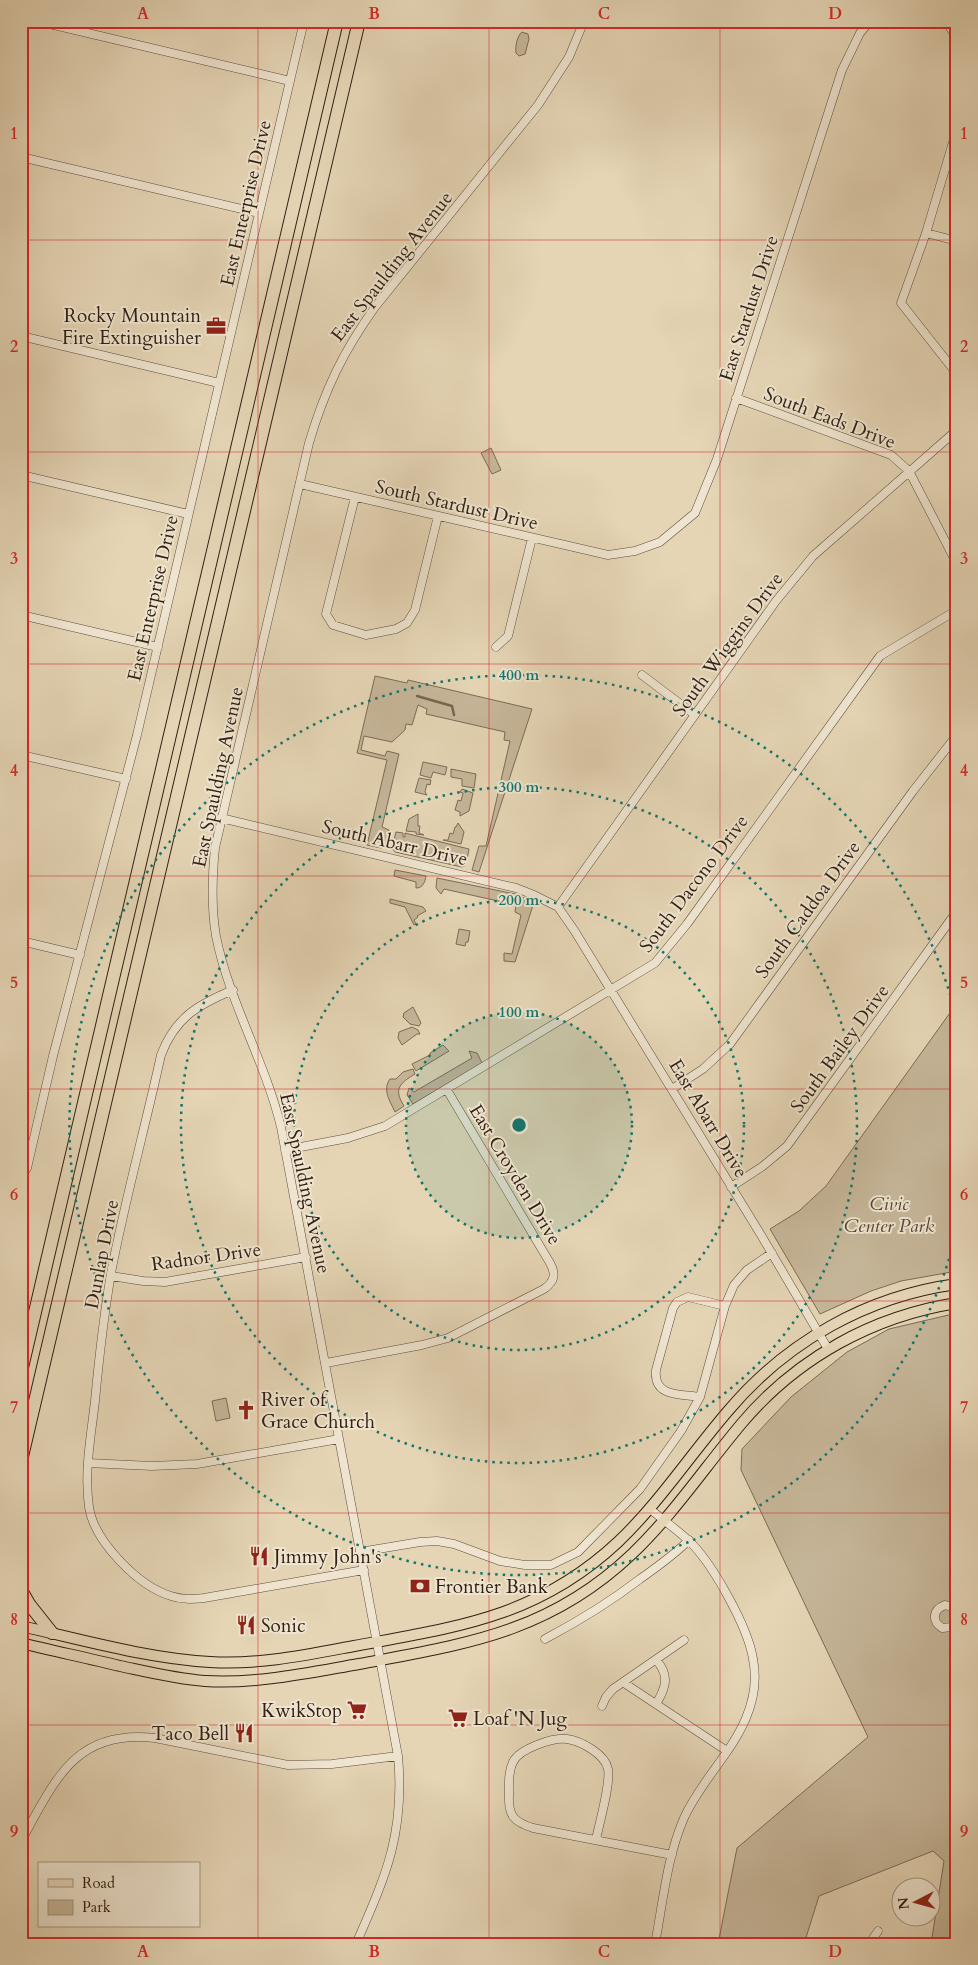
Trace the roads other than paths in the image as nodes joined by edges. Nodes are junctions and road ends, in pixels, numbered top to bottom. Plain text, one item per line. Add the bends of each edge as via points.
1 (36, 21) edge
2 (304, 21) edge
3 (338, 21) edge
4 (359, 21) edge
5 (584, 21) edge
6 (870, 21) edge
7 (946, 21) edge
8 (957, 39) edge
9 (290, 81) junction
10 (957, 129) edge
11 (21, 157) edge
12 (259, 213) junction
13 (926, 233) junction
14 (957, 242) edge
15 (21, 336) edge
16 (957, 374) edge
17 (219, 383) junction
18 (736, 398) junction
19 (957, 430) edge
20 (909, 471) junction
21 (21, 476) edge
22 (300, 484) junction
23 (355, 497) junction
24 (188, 514) junction
25 (438, 516) junction
26 (532, 538) junction
27 (608, 555) joint
28 (957, 564) edge
29 (957, 610) edge
30 (21, 615) edge
31 (158, 647) junction
32 (496, 647) dead end
33 (642, 675) dead end
34 (695, 715) junction
35 (957, 735) edge
36 (21, 755) edge
37 (126, 779) junction
38 (221, 818) junction
39 (558, 907) junction
40 (957, 912) edge
41 (21, 941) edge
42 (80, 955) junction
43 (233, 990) junction
44 (611, 990) junction
45 (672, 1089) junction
46 (447, 1090) junction
47 (285, 1150) junction
48 (21, 1178) edge
49 (731, 1187) junction
50 (772, 1252) junction
51 (306, 1257) junction
52 (111, 1276) junction
53 (957, 1284) edge
54 (957, 1303) edge
55 (725, 1306) junction
56 (818, 1333) junction
57 (828, 1349) junction
58 (326, 1363) junction
59 (21, 1372) edge
60 (700, 1397) junction
61 (339, 1439) junction
62 (21, 1461) edge
63 (88, 1463) junction
64 (650, 1509) junction
65 (664, 1520) junction
66 (689, 1540) junction
67 (360, 1552) junction
68 (364, 1570) junction
69 (21, 1590) edge
70 (956, 1610) edge
71 (957, 1621) edge
72 (21, 1626) edge
73 (52, 1633) junction
74 (545, 1639) dead end
75 (684, 1640) dead end
76 (378, 1642) junction
77 (21, 1643) edge
78 (381, 1660) junction
79 (656, 1660) junction
80 (624, 1683) junction
81 (656, 1704) junction
82 (602, 1706) dead end
83 (727, 1751) junction
84 (398, 1756) junction
85 (596, 1840) junction
86 (21, 1841) edge
87 (672, 1855) junction
88 (878, 1931) dead end
89 (356, 1944) edge
90 (655, 1944) edge
91 (869, 1944) edge

1 - 9 street
2 - 9 street, East Enterprise Drive
3 - 59 highway
4 - 62 highway
5 - 22 street, East Spaulding Avenue via 569,56 538,105 352,340 324,396
6 - 18 street, East Stardust Drive via 860,33 842,70
7 - 8 street
9 - 12 street, East Enterprise Drive
10 - 13 street
11 - 12 street
12 - 17 street, East Enterprise Drive
13 - 14 street
13 - 16 street via 901,303
15 - 17 street
17 - 24 street, East Enterprise Drive
18 - 20 street, South Eads Drive via 892,455
18 - 27 street, East Stardust Drive via 695,513 660,542 635,551
19 - 20 street, South Wiggins Drive
20 - 28 street
20 - 34 street, South Wiggins Drive via 813,556
21 - 24 street
22 - 23 street, South Stardust Drive
22 - 38 street, East Spaulding Avenue
23 - 25 street, South Stardust Drive
23 - 25 street via 326,614 333,625 366,635 396,629 407,623 415,610
24 - 31 street, East Enterprise Drive
25 - 26 street, South Stardust Drive
26 - 27 street, South Stardust Drive
26 - 32 street via 508,636
29 - 44 street, South Dacono Drive via 880,656 687,924 655,963
30 - 31 street
31 - 37 street, East Enterprise Drive
33 - 34 street
34 - 39 street, South Wiggins Drive
35 - 45 street, South Caddoa Drive via 730,1044 703,1069
36 - 37 street
37 - 42 street, East Enterprise Drive
38 - 39 street, South Abarr Drive via 516,888
38 - 43 street, East Spaulding Avenue via 213,867 213,904 219,948
39 - 44 street, East Abarr Drive
40 - 49 street, South Bailey Drive via 792,1138 775,1157
41 - 42 street
42 - 48 street, East Enterprise Drive via 27,1168
43 - 47 street, East Spaulding Avenue via 272,1092
43 - 52 street, Dunlap Drive via 184,1017 167,1040
44 - 45 street, East Abarr Drive
44 - 46 street, South Dacono Drive
45 - 49 street, East Abarr Drive
46 - 47 street, South Dacono Drive via 375,1130
46 - 58 street, East Croyden Drive via 550,1263 553,1280 544,1289 455,1336
47 - 51 street, East Spaulding Avenue
49 - 50 street, East Abarr Drive
50 - 55 street via 737,1280
50 - 56 street, East Abarr Drive
51 - 52 street, Radnor Drive via 165,1282
51 - 58 street, East Spaulding Avenue
52 - 63 street, Dunlap Drive
53 - 56 main road via 891,1300
54 - 57 main road via 897,1318
55 - 60 street
55 - 60 street via 688,1297 673,1308 655,1380 664,1390
56 - 57 street, East Abarr Drive
56 - 64 main road via 778,1361 747,1390
57 - 65 main road via 790,1375 760,1402
58 - 61 street, East Spaulding Avenue
60 - 67 street via 681,1431 640,1488 578,1552 552,1565 500,1561 437,1541
61 - 63 street via 197,1464
61 - 67 street, East Spaulding Avenue
63 - 68 street, Dunlap Drive via 88,1497 97,1531 132,1571 157,1590 175,1597 214,1596
64 - 65 street
64 - 76 main road via 593,1564 533,1601 475,1622
65 - 66 street
65 - 78 main road via 598,1583 540,1618 480,1640
66 - 74 street via 618,1596
66 - 83 street via 723,1589 753,1657 755,1675 751,1706 740,1732
67 - 68 street, East Spaulding Avenue
68 - 76 street, East Spaulding Avenue
69 - 73 highway
70 - 71 street via 947,1605 941,1606 934,1618 936,1624 946,1629
72 - 73 main road
73 - 76 main road via 156,1655 228,1663 279,1659
75 - 79 street
76 - 78 street, East Spaulding Avenue
77 - 78 main road via 150,1673 202,1681 263,1680
78 - 84 street, East Spaulding Avenue
79 - 80 street
79 - 81 street via 666,1675 663,1693
80 - 81 street
80 - 82 street via 613,1689
81 - 83 street
83 - 87 street via 692,1804
84 - 86 street via 302,1766 146,1737 120,1738 91,1748 73,1759 60,1774
84 - 89 street, East Spaulding Avenue via 400,1806 394,1848
85 - 85 street via 533,1828 515,1820 509,1804 510,1769 523,1750 556,1740 574,1740 605,1760 609,1775
85 - 87 street
87 - 90 street
88 - 91 street

